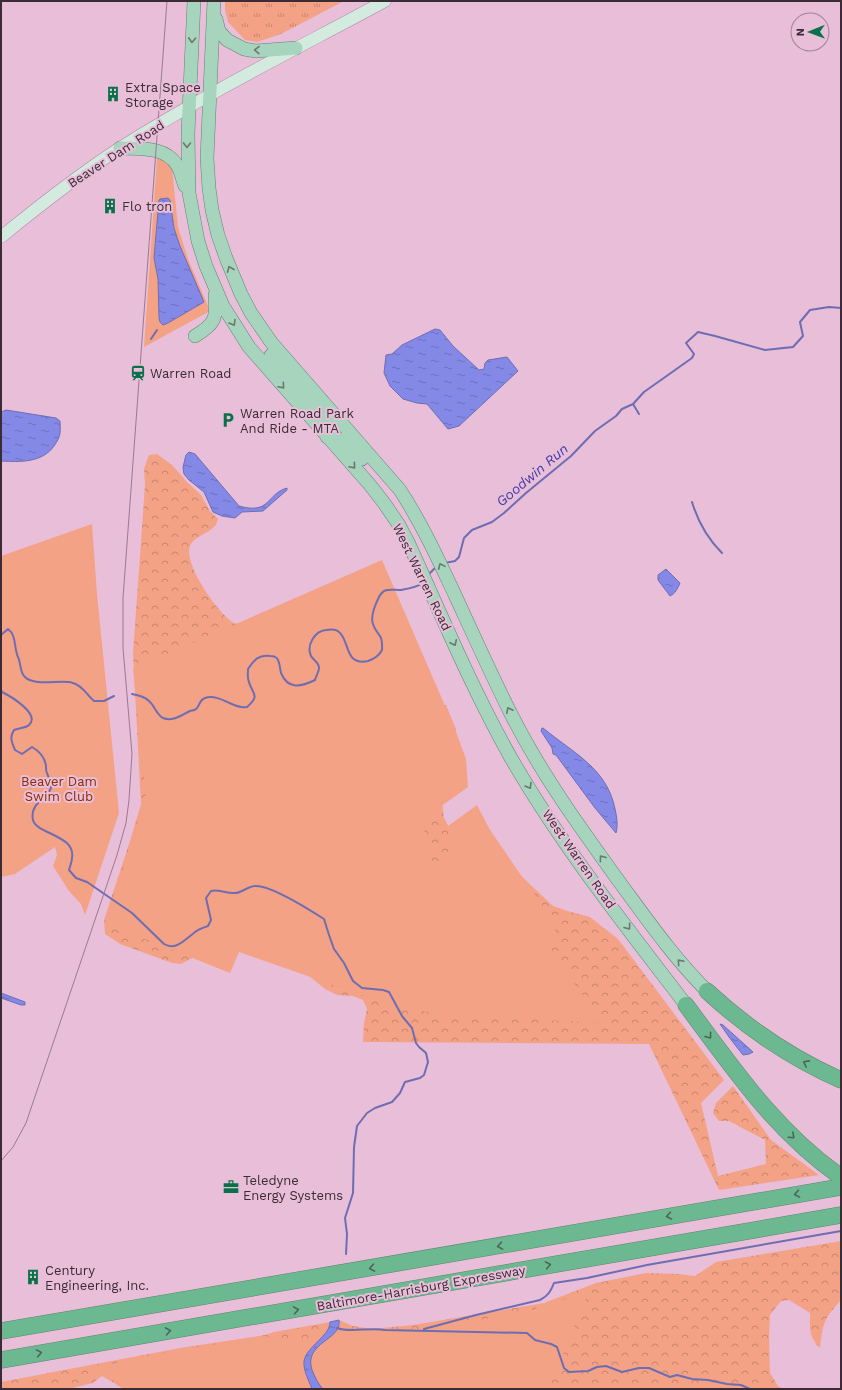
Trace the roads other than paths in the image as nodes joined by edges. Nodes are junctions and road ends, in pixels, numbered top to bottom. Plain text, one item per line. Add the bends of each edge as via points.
1 (194, 1) edge
2 (385, 1) edge
3 (214, 5) edge
4 (296, 48) junction
5 (210, 95) junction
6 (189, 106) junction
7 (120, 148) junction
8 (189, 193) junction
9 (1, 238) edge
10 (214, 288) junction
11 (241, 294) junction
12 (195, 336) dead end
13 (327, 437) junction
14 (427, 536) junction
15 (707, 991) joint
16 (686, 1005) joint
17 (841, 1080) edge
18 (841, 1177) edge
19 (841, 1186) edge
20 (841, 1215) edge
21 (1, 1331) edge
22 (1, 1360) edge

1 -> 6 main road, West Warren Road
2 - 4 main road, Beaver Dam Road
4 -> 3 main road via 256,51 236,46 219,31
3 - 5 main road, West Warren Road
4 - 5 main road, Beaver Dam Road
5 - 6 main road, Beaver Dam Road
11 -> 5 main road, West Warren Road via 218,235 210,196
6 - 7 main road, Beaver Dam Road
6 -> 8 main road, West Warren Road
7 - 8 main road via 162,152 178,166
7 - 9 main road, Beaver Dam Road
8 - 10 main road, West Warren Road via 198,241
10 - 12 main road via 216,310 213,322
10 -> 13 main road, West Warren Road via 249,347
11 - 13 main road via 263,344 321,414 326,424
11 - 14 main road, West Warren Road via 271,342 400,490
13 - 14 main road via 339,438 347,443 391,491
13 -> 16 main road, West Warren Road via 366,480 399,525 494,724 532,792 577,859
15 -> 14 main road, West Warren Road via 664,942 591,844 549,782 511,714
17 -> 15 highway via 773,1044
16 -> 18 highway via 758,1100 793,1137
19 -> 21 highway
22 -> 20 highway, Baltimore-Harrisburg Expressway

